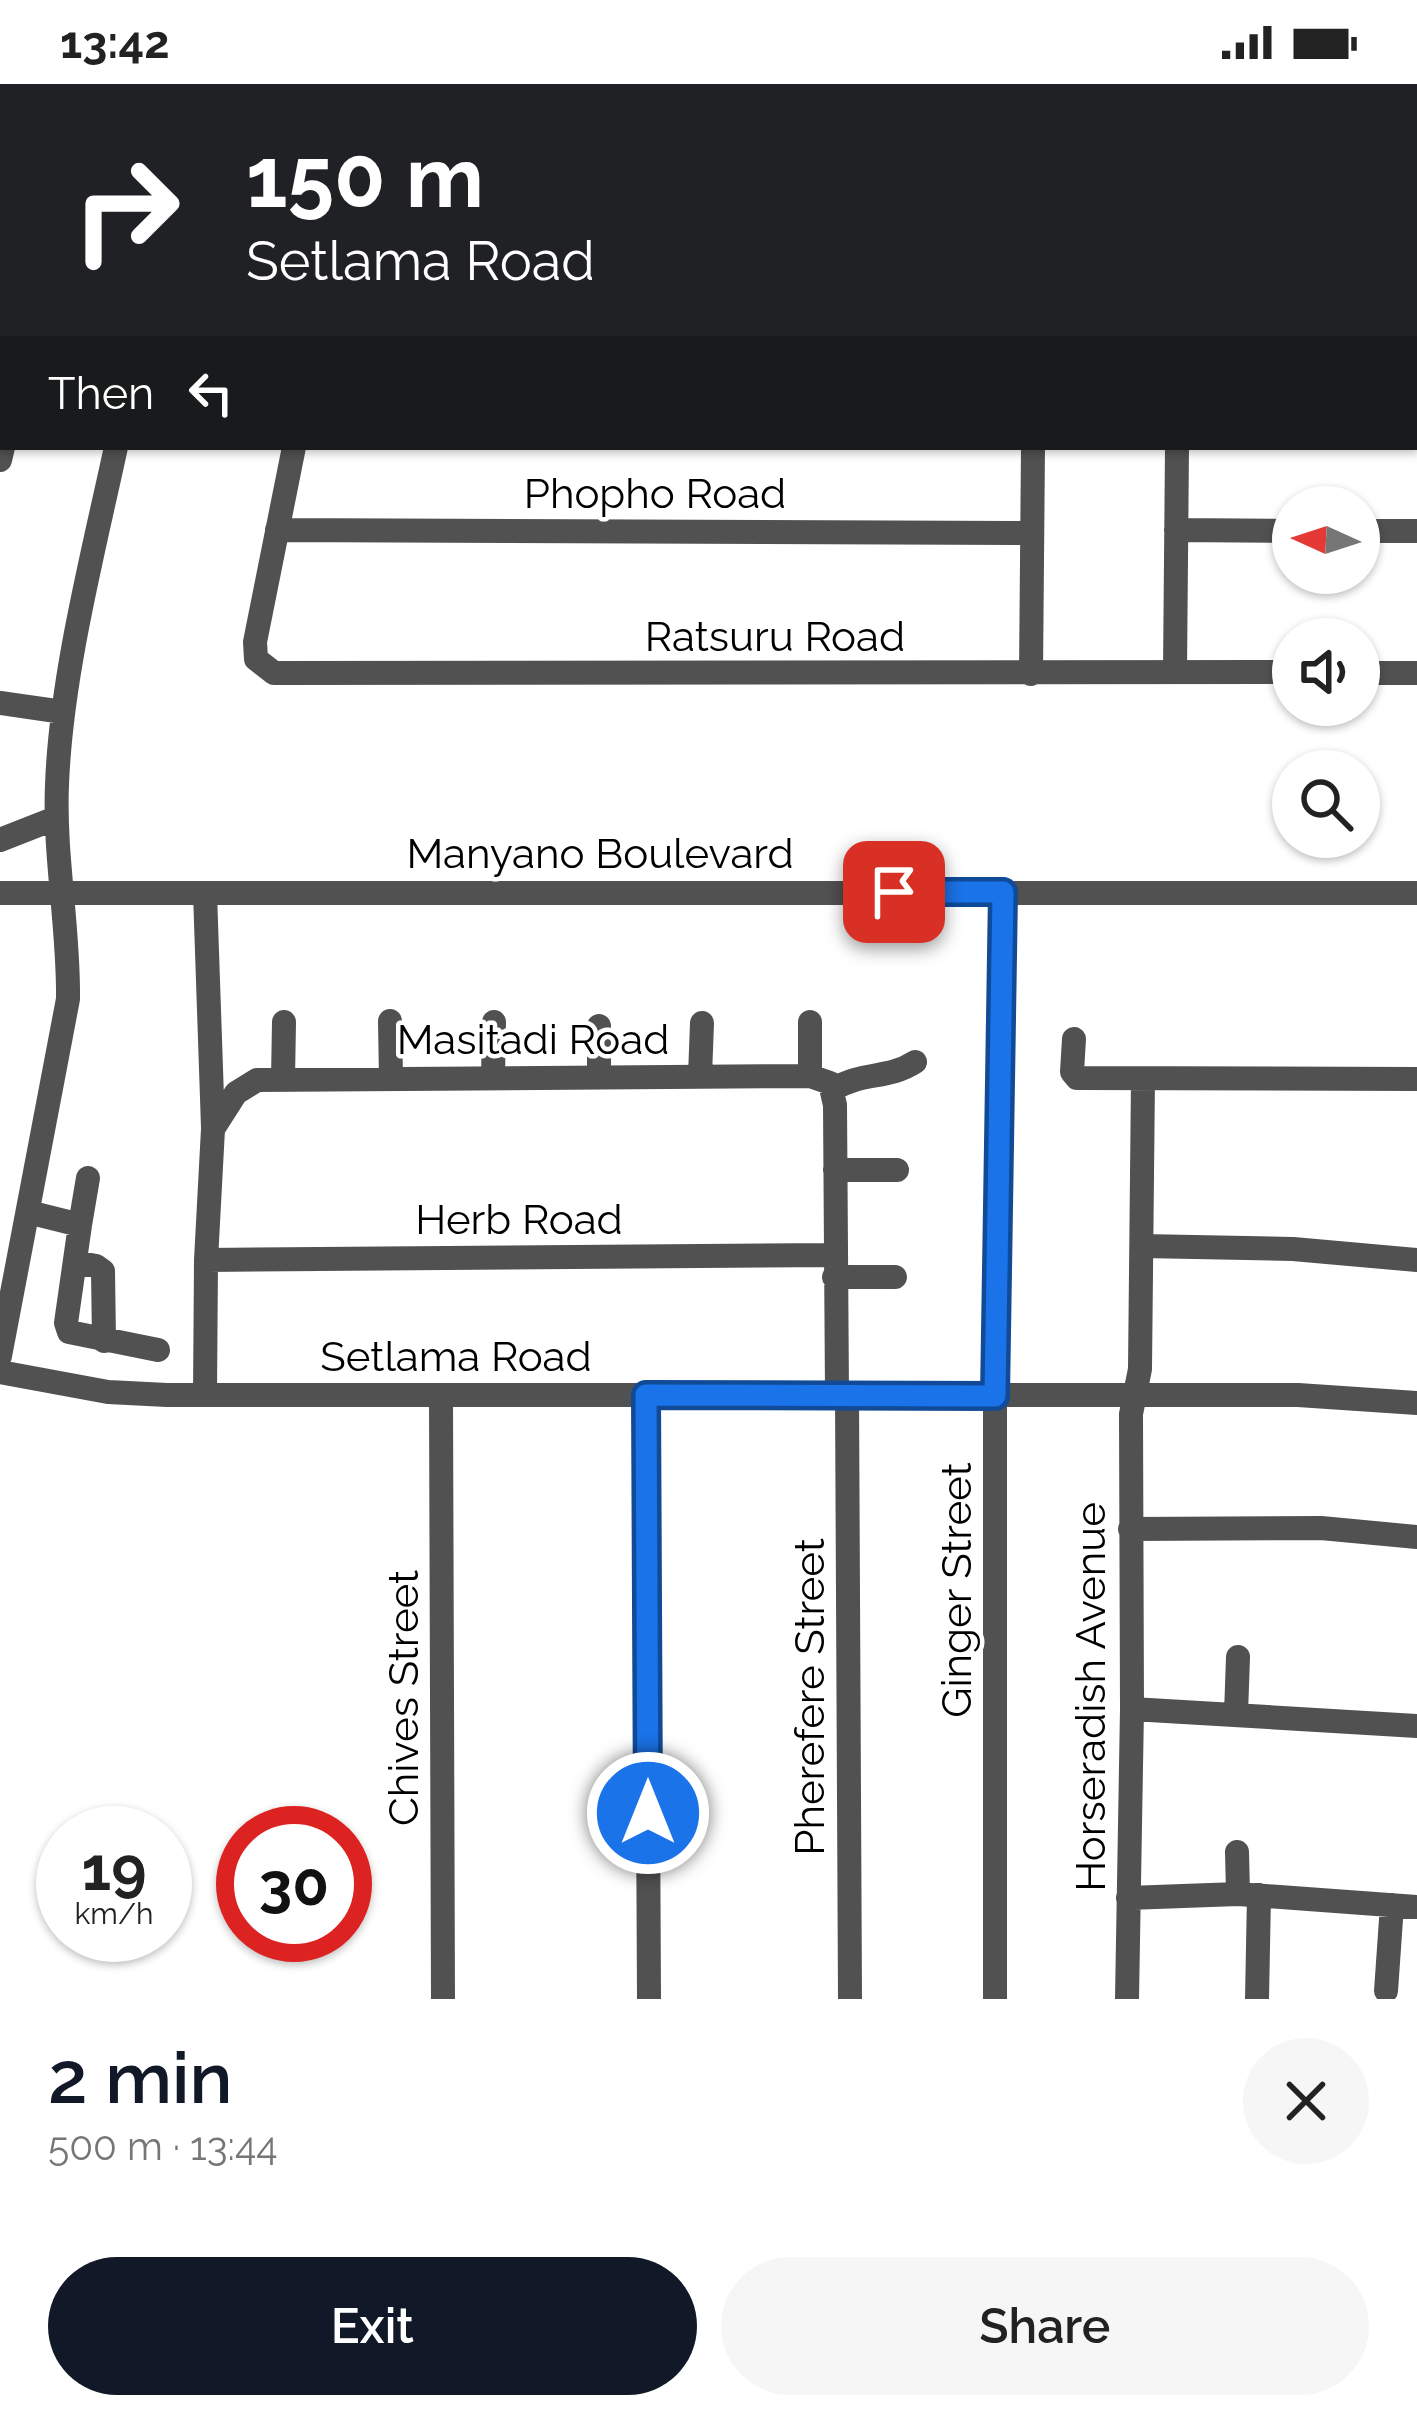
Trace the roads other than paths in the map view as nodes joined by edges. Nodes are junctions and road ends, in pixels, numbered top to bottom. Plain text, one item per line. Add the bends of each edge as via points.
1 (115, 450) edge
2 (293, 450) edge
3 (1033, 450) edge
4 (1177, 450) edge
5 (277, 530) junction
6 (1176, 530) junction
7 (1272, 531) edge
8 (1380, 531) edge
9 (1417, 531) edge
10 (1032, 533) junction
11 (1175, 672) junction
12 (1272, 672) edge
13 (1380, 673) edge
14 (1417, 673) edge
15 (1031, 674) junction
16 (0, 704) edge
17 (63, 712) junction
18 (56, 818) junction
19 (0, 840) edge
20 (1003, 892) junction
21 (1417, 892) edge
22 (0, 893) edge
23 (63, 893) junction
24 (205, 893) junction
25 (284, 1022) dead end
26 (390, 1022) dead end
27 (494, 1022) dead end
28 (810, 1022) dead end
29 (702, 1023) dead end
30 (599, 1026) dead end
31 (1074, 1039) dead end
32 (915, 1063) dead end
33 (700, 1076) junction
34 (810, 1076) junction
35 (599, 1077) junction
36 (493, 1078) junction
37 (1417, 1078) edge
38 (283, 1079) junction
39 (391, 1079) junction
40 (1143, 1079) junction
41 (834, 1089) junction
42 (213, 1129) junction
43 (835, 1170) junction
44 (897, 1170) dead end
45 (88, 1178) dead end
46 (28, 1212) junction
47 (80, 1225) junction
48 (1142, 1246) junction
49 (1417, 1259) edge
50 (206, 1260) junction
51 (75, 1262) junction
52 (834, 1266) junction
53 (895, 1277) dead end
54 (104, 1341) junction
55 (158, 1351) dead end
56 (0, 1356) edge
57 (0, 1372) edge
58 (842, 1394) junction
59 (206, 1395) junction
60 (646, 1395) junction
61 (1135, 1395) junction
62 (440, 1396) junction
63 (995, 1396) junction
64 (1417, 1403) edge
65 (1130, 1529) junction
66 (1417, 1537) edge
67 (1238, 1657) dead end
68 (1132, 1709) junction
69 (1236, 1714) junction
70 (1417, 1726) edge
71 (1238, 1852) dead end
72 (1248, 1895) junction
73 (1128, 1898) junction
74 (1410, 1902) edge
75 (1386, 1991) dead end
76 (443, 1999) edge
77 (649, 1999) edge
78 (850, 1999) edge
79 (995, 1999) edge
80 (1127, 1999) edge
81 (1257, 1999) edge

1 - 17 street
2 - 5 street
3 - 10 street
4 - 6 street
5 - 10 street, Phopho Road
5 - 15 street, Ratsuru Road via 255,651 274,673
6 - 7 street
6 - 11 street
8 - 9 street
10 - 15 street
11 - 12 street, Ratsuru Road
11 - 15 street, Ratsuru Road
13 - 14 street
16 - 17 street
17 - 18 street
18 - 19 street
18 - 23 street
20 - 21 street, Manyano Boulevard
20 - 24 street, Manyano Boulevard
20 - 63 street, Ginger Street
22 - 23 street, Manyano Boulevard
23 - 24 street, Manyano Boulevard
23 - 46 street via 68,999
24 - 42 street
25 - 38 street
26 - 39 street
27 - 36 street
28 - 34 street
29 - 33 street
30 - 35 street
31 - 40 street via 1077,1078
32 - 41 street
33 - 34 street, Masitadi Road
33 - 35 street, Masitadi Road
34 - 41 street, Masitadi Road
35 - 36 street, Masitadi Road
36 - 39 street, Masitadi Road
37 - 40 street
38 - 39 street, Masitadi Road
38 - 42 street, Masitadi Road via 257,1080 236,1093
40 - 48 street, Horseradish Avenue
41 - 43 street
42 - 50 street
43 - 44 street
43 - 52 street
45 - 47 street
46 - 47 street
46 - 56 street
47 - 51 street
48 - 49 street
48 - 61 street, Horseradish Avenue
50 - 52 street, Herb Road
50 - 59 street
51 - 54 street via 103,1271
51 - 54 street via 69,1332
52 - 53 street, Herb Road
52 - 58 street
54 - 55 street
57 - 59 street, Setlama Road via 108,1392
58 - 60 street, Setlama Road
58 - 63 street, Setlama Road
58 - 78 street, Pherefere Street
59 - 62 street, Setlama Road
60 - 62 street, Setlama Road
60 - 77 street
61 - 63 street, Setlama Road
61 - 64 street, Setlama Road
61 - 65 street, Horseradish Avenue
62 - 76 street, Chives Street
63 - 79 street, Ginger Street
65 - 66 street via 1321,1528
65 - 68 street, Horseradish Avenue
67 - 69 street
68 - 69 street
68 - 73 street, Horseradish Avenue
69 - 70 street
71 - 72 street
72 - 73 street
72 - 74 street
72 - 81 street
73 - 80 street, Horseradish Avenue
74 - 75 street

